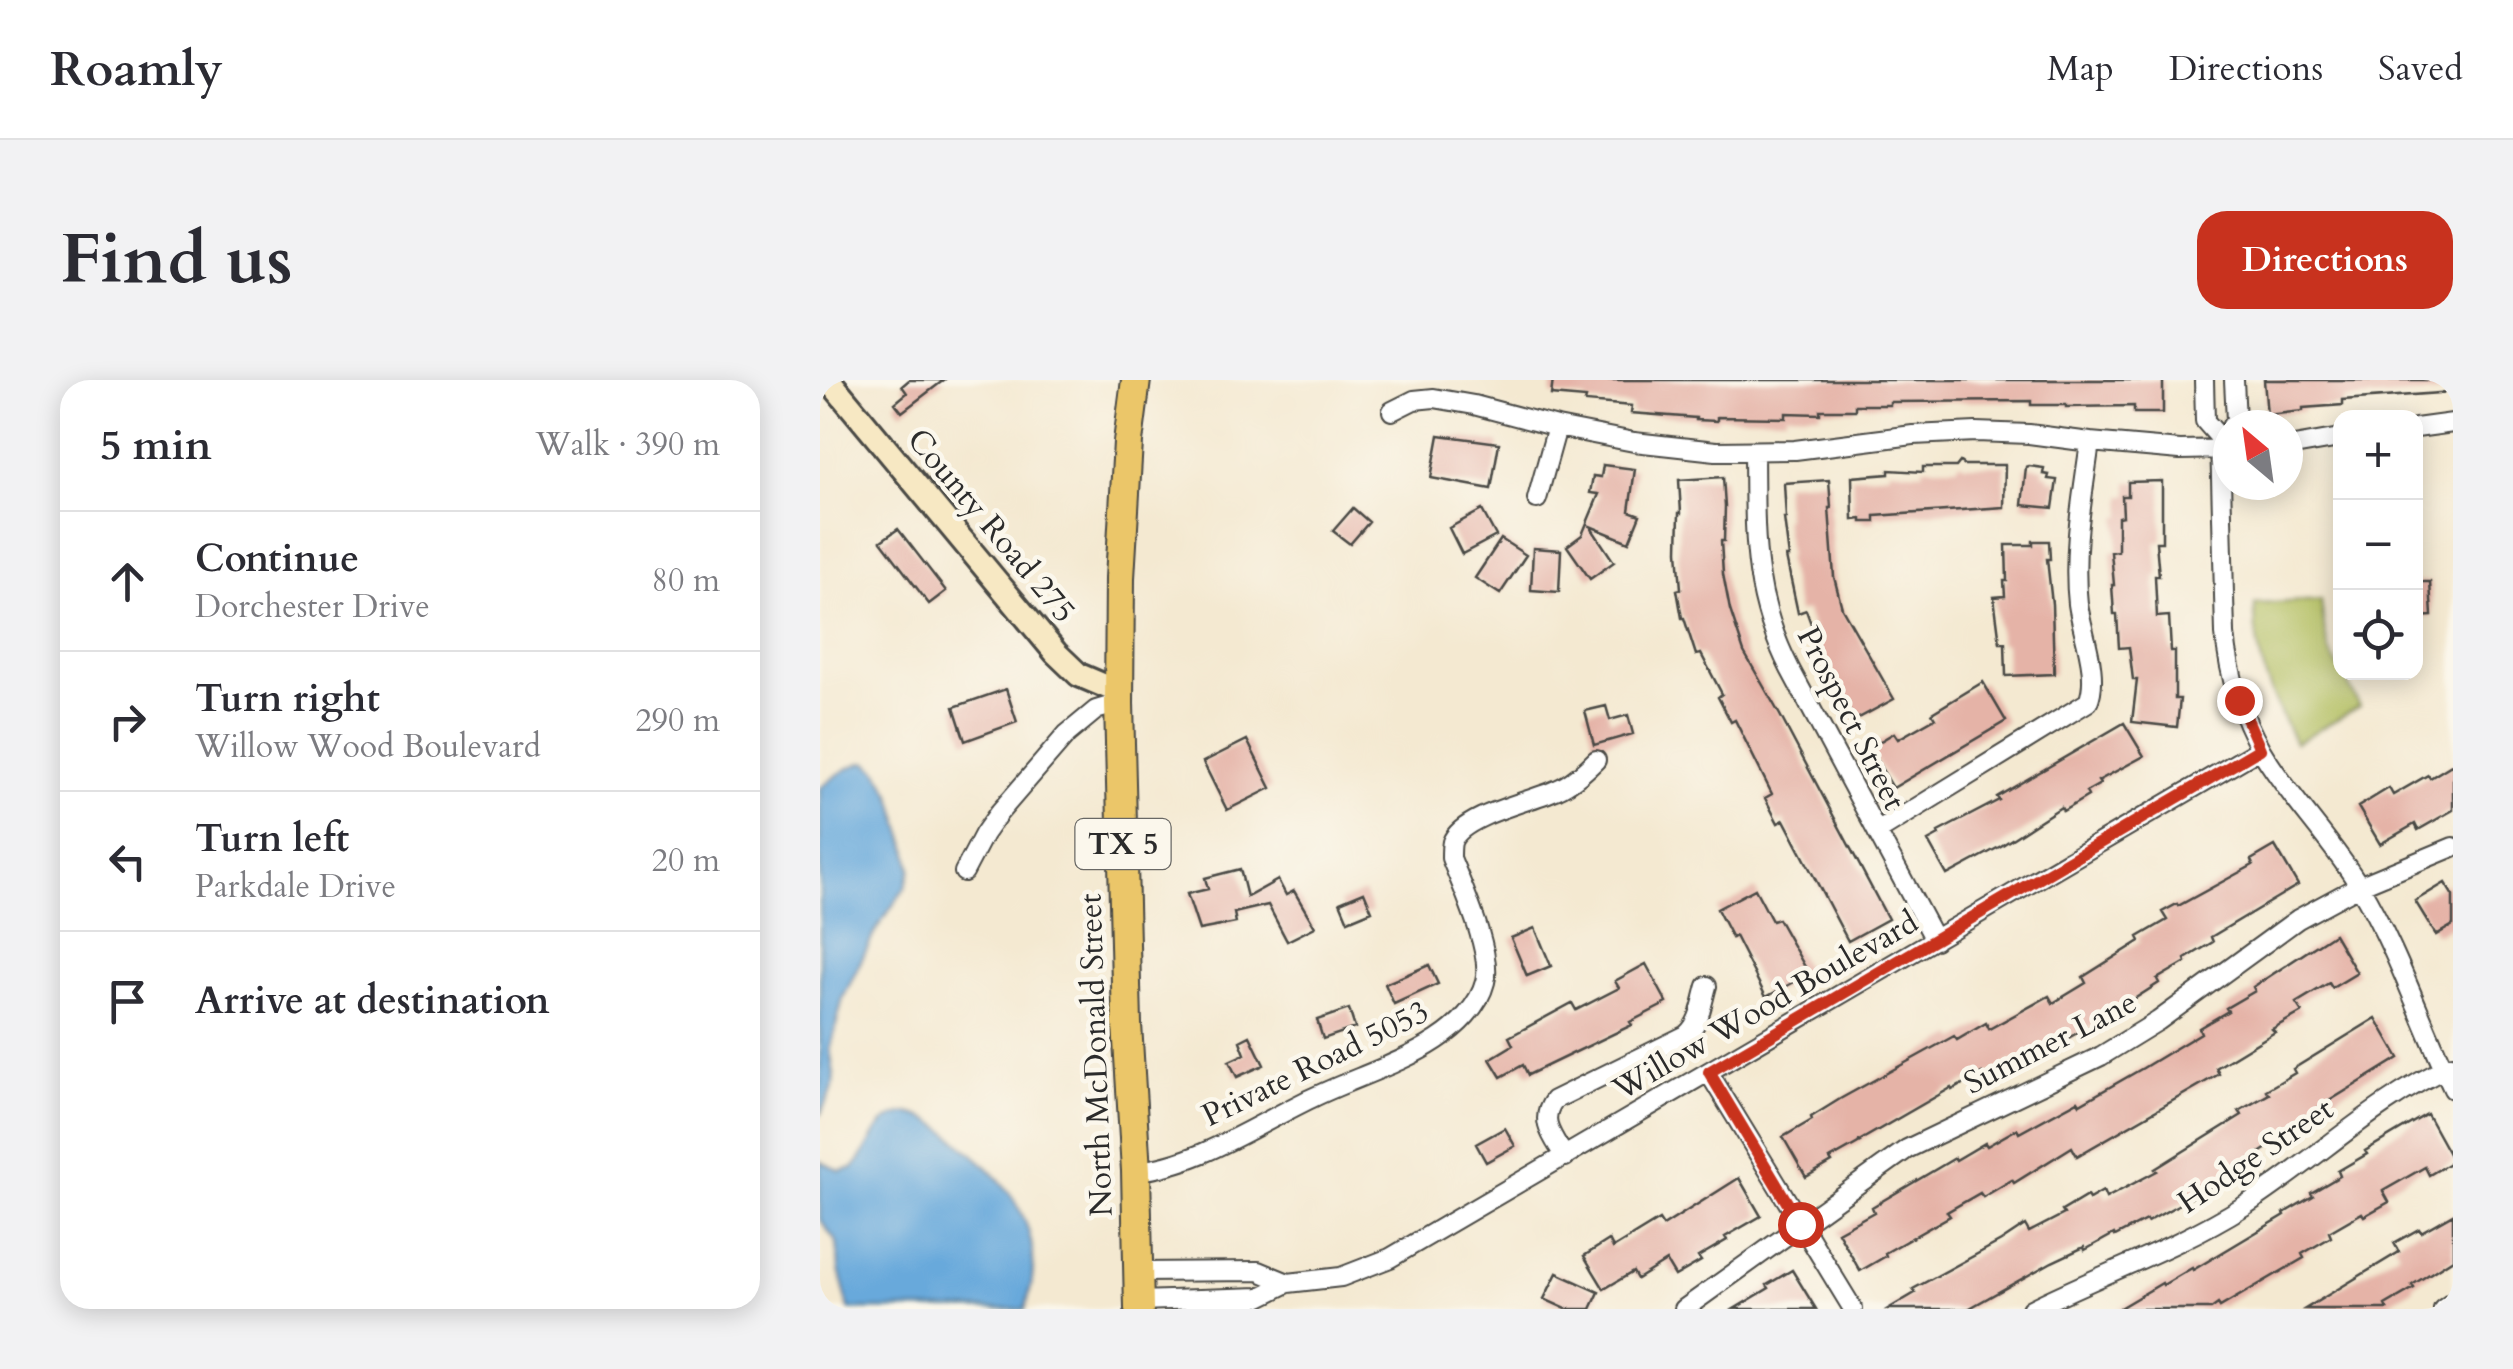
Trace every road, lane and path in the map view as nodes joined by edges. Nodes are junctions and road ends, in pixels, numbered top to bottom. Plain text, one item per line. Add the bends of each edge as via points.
1 (829, 380) edge
2 (1136, 380) edge
3 (2204, 380) edge
4 (2234, 380) edge
5 (2236, 410) edge
6 (1392, 412) dead end
7 (2453, 423) edge
8 (1558, 427) junction
9 (2213, 427) edge
10 (2423, 427) edge
11 (2333, 439) edge
12 (2213, 441) edge
13 (2090, 442) junction
14 (2303, 444) edge
15 (1754, 450) junction
16 (1537, 500) dead end
17 (2225, 500) edge
18 (1119, 698) junction
19 (2260, 749) junction
20 (1596, 760) dead end
21 (1877, 832) junction
22 (2453, 846) edge
23 (964, 872) dead end
24 (2359, 886) junction
25 (1935, 940) junction
26 (1707, 986) dead end
27 (2448, 1066) edge
28 (1709, 1072) junction
29 (2453, 1089) edge
30 (1564, 1157) junction
31 (1136, 1171) junction
32 (1800, 1224) junction
33 (1138, 1272) junction
34 (1288, 1284) junction
35 (2453, 1302) edge
36 (1139, 1305) edge
37 (1684, 1309) edge
38 (1852, 1309) edge
39 (2031, 1309) edge
40 (2443, 1309) edge

1 - 18 street, County Road 275 via 1056,653 1079,676
2 - 18 main road, North McDonald Street / TX 5 via 1120,578
3 - 9 street via 2205,420
4 - 5 street
6 - 8 street via 1434,398
7 - 10 street
8 - 15 street via 1668,447
8 - 16 street
11 - 14 street
12 - 13 street via 2180,450
13 - 15 street via 1976,432
13 - 21 street via 2076,567 2094,682 2088,702
15 - 21 street, Prospect Street via 1757,567 1775,638
17 - 19 street via 2227,648
18 - 23 street via 1067,734 998,814
18 - 31 main road, North McDonald Street / TX 5
19 - 24 street
19 - 25 street, Willow Wood Boulevard
20 - 31 street, Private Road 5053 via 1559,789 1476,820 1455,836 1451,858 1480,932 1486,982 1455,1026 1436,1042 1202,1152
21 - 25 street, Prospect Street
22 - 24 street, Summer Lane
24 - 27 street
24 - 32 street, Summer Lane via 2298,919 2129,1040 1924,1138
25 - 28 street, Willow Wood Boulevard
26 - 30 street via 1686,1035 1554,1100 1546,1125
27 - 29 street
27 - 39 street, Hodge Street via 2374,1110 2230,1215
28 - 30 street, Willow Wood Boulevard
28 - 32 street
30 - 34 street, Willow Wood Boulevard via 1390,1258 1341,1277
31 - 33 main road, North McDonald Street / TX 5
32 - 37 street, Summer Lane
32 - 38 street
33 - 34 street, Willow Wood Boulevard via 1258,1271
33 - 36 main road, North McDonald Street / TX 5
34 - 36 street, Willow Wood Boulevard via 1260,1297
35 - 40 street

